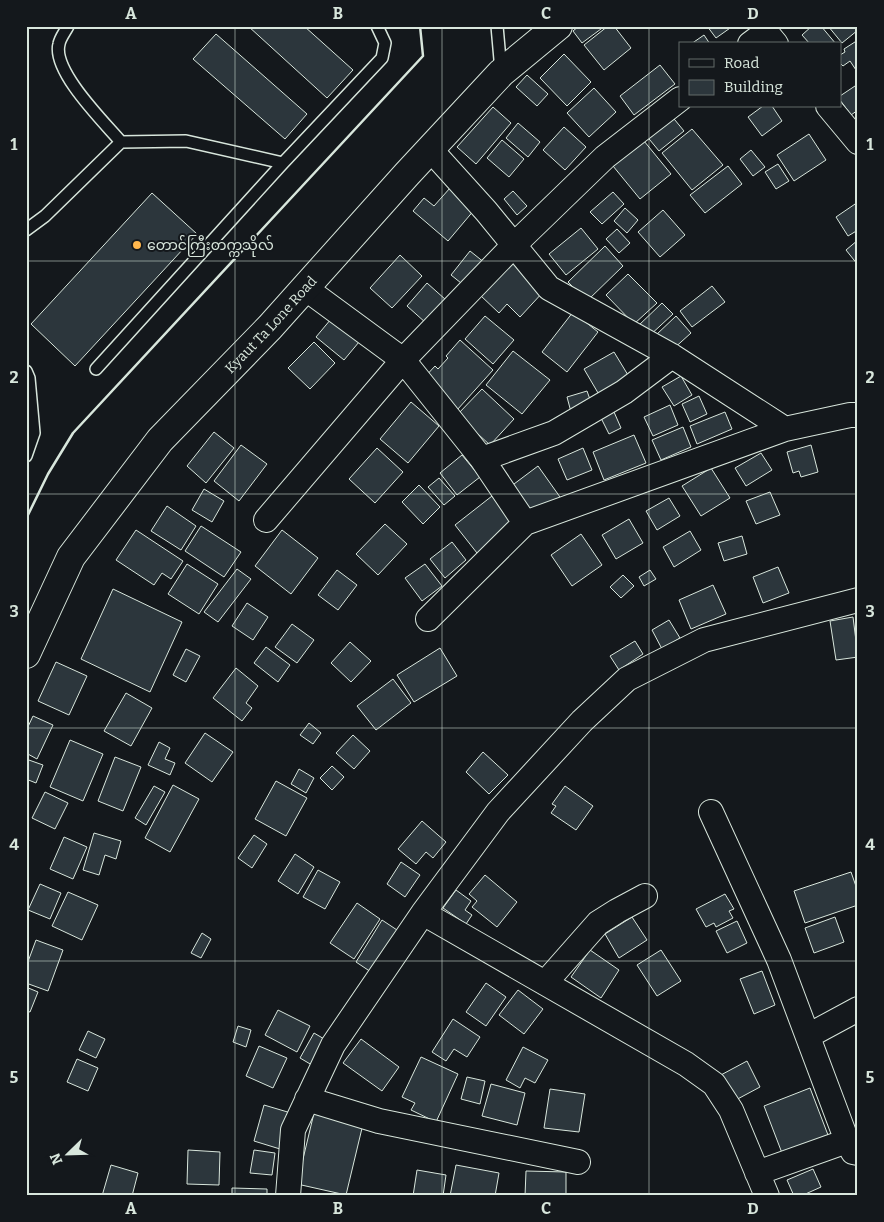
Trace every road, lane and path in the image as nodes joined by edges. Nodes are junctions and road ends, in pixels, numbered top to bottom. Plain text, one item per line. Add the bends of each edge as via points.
1 (68, 26) edge
2 (377, 26) edge
3 (497, 26) edge
4 (558, 26) edge
5 (753, 42) edge
6 (774, 42) edge
7 (501, 73) junction
8 (679, 100) edge
9 (830, 108) edge
10 (121, 142) junction
11 (858, 142) edge
12 (430, 149) junction
13 (283, 163) junction
14 (26, 230) edge
15 (514, 245) junction
16 (305, 288) junction
17 (672, 356) junction
18 (403, 360) junction
19 (96, 369) dead end
20 (26, 370) edge
21 (858, 415) edge
22 (785, 429) junction
23 (26, 456) edge
24 (482, 459) junction
25 (266, 520) dead end
26 (526, 523) junction
27 (858, 600) edge
28 (428, 619) dead end
29 (26, 654) edge
30 (711, 812) dead end
31 (645, 896) dead end
32 (423, 913) junction
33 (545, 984) junction
34 (858, 1009) edge
35 (808, 1036) junction
36 (307, 1099) junction
37 (853, 1147) edge
38 (578, 1162) dead end
39 (758, 1173) junction
40 (288, 1196) edge
41 (767, 1196) edge

1 - 10 lane via 58,44 60,60 70,82
2 - 13 lane via 385,43 382,58
3 - 7 lane
4 - 7 main road, Kyaut Ta Lone Road
5 - 6 street via 766,32
7 - 12 main road, Kyaut Ta Lone Road
8 - 15 street via 605,157
9 - 11 street
10 - 13 lane via 186,141
10 - 14 lane via 45,216
12 - 15 street
12 - 16 main road, Kyaut Ta Lone Road
13 - 19 lane
15 - 17 street via 549,288
15 - 18 street
16 - 18 street
16 - 29 main road, Kyaut Ta Lone Road via 160,440 71,557
17 - 22 street
17 - 24 street via 624,392 554,434
18 - 24 street
18 - 25 street
20 - 23 lane via 34,433
21 - 22 street
22 - 26 street
24 - 26 street
26 - 28 street
27 - 32 street via 704,640 627,679 582,721 498,812
30 - 35 street via 779,960
31 - 33 street via 598,923
32 - 33 street
32 - 36 street via 333,1045
33 - 39 street via 686,1064 714,1084 732,1110
34 - 35 street
35 - 37 street
36 - 38 street via 379,1121
36 - 40 street via 293,1130
37 - 39 street
39 - 41 street

